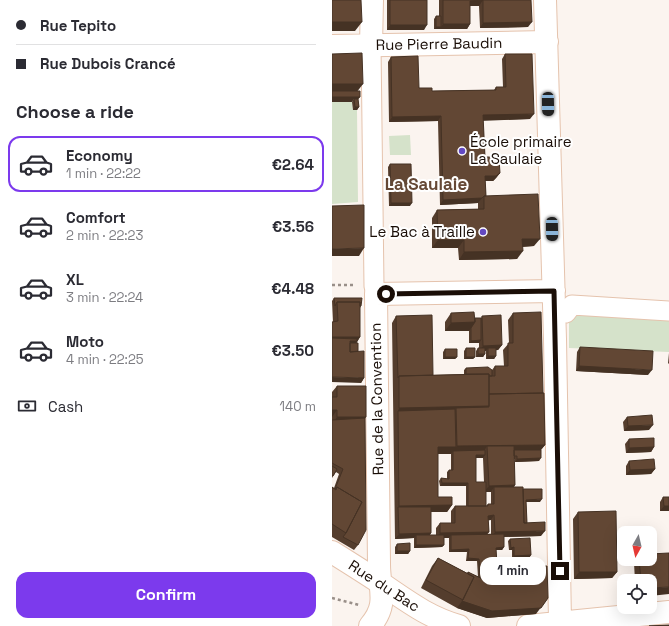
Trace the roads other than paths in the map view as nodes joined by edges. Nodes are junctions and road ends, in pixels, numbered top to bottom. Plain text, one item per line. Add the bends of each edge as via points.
1 (372, 0) edge
2 (545, 0) edge
3 (547, 42) junction
4 (372, 45) junction
5 (332, 46) edge
6 (554, 291) junction
7 (376, 294) junction
8 (669, 310) edge
9 (566, 313) dead end
10 (332, 552) edge
11 (379, 582) junction
12 (669, 612) edge
13 (560, 622) junction
14 (370, 626) edge
15 (459, 626) edge
16 (528, 626) edge

1 - 4 street, Rue de la Convention
2 - 3 street
3 - 4 street, Rue Pierre Baudin
3 - 6 street
4 - 5 street, Rue Pierre Baudin
4 - 7 street, Rue de la Convention
6 - 7 street
6 - 13 street
7 - 11 street, Rue de la Convention
8 - 9 street via 572,305
10 - 11 street, Rue du Bac
11 - 14 street, Rue de la Convention via 381,609
11 - 15 street, Rue du Bac via 412,605
12 - 13 street
13 - 16 street

